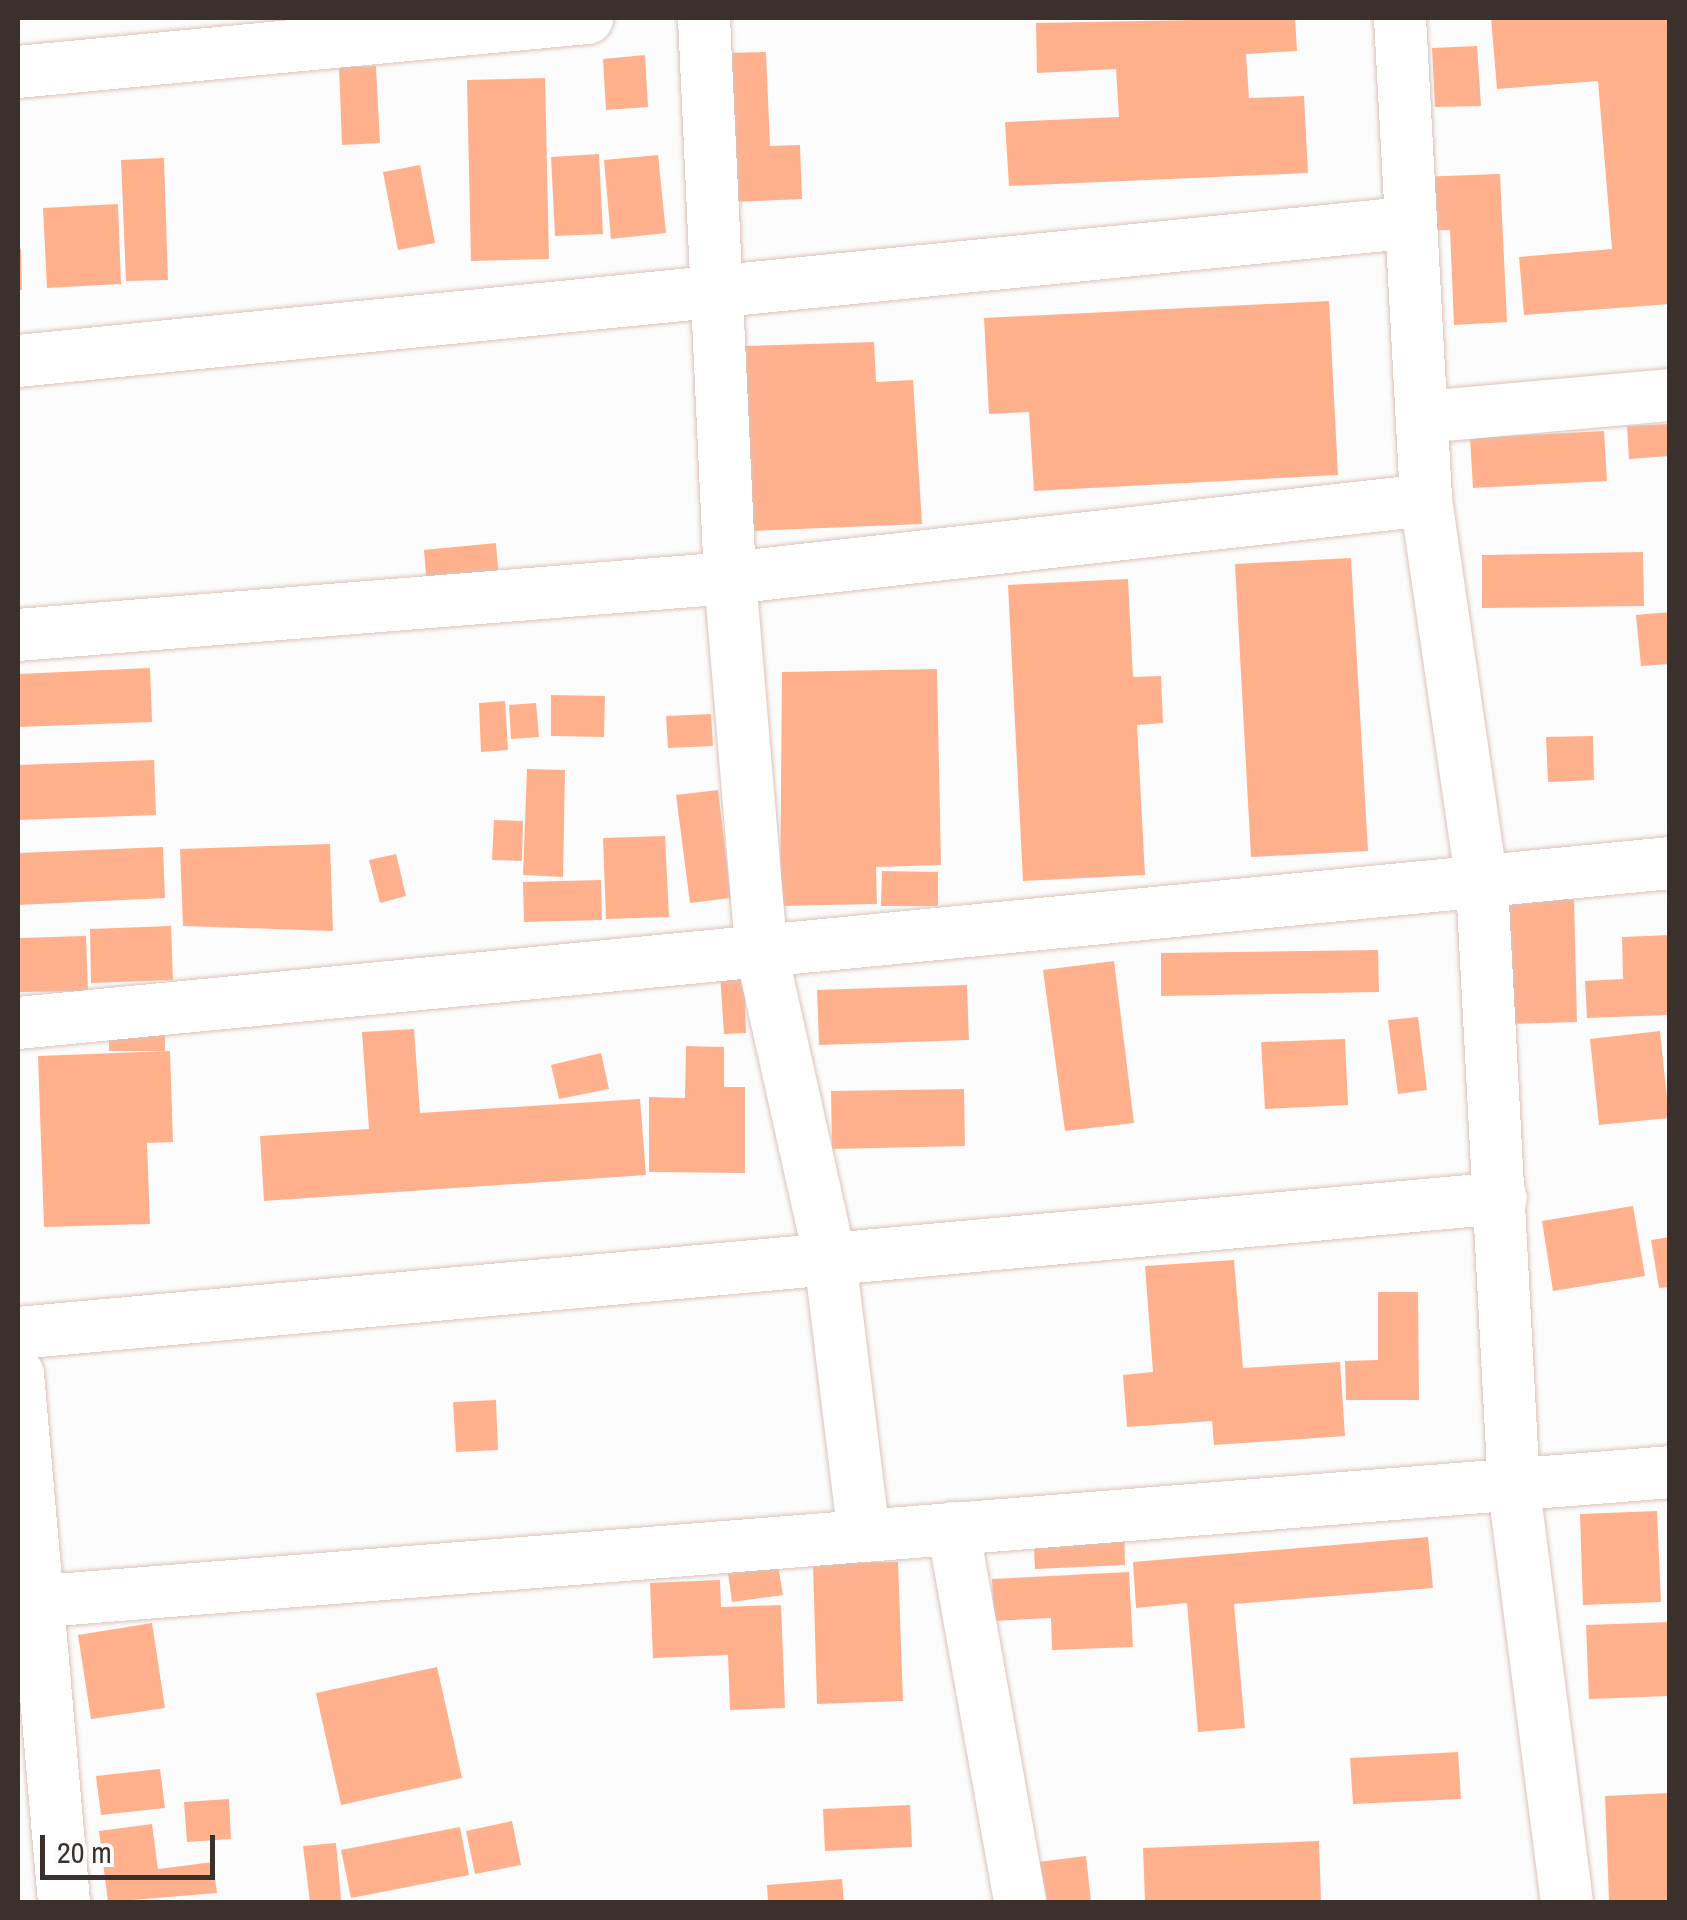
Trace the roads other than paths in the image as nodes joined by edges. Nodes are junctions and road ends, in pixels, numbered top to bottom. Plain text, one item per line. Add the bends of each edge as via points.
1 (587, 18) edge
2 (704, 18) edge
3 (1400, 18) edge
4 (405, 26) edge
5 (18, 72) edge
6 (1406, 222) junction
7 (723, 292) junction
8 (18, 361) edge
9 (1670, 395) edge
10 (1423, 416) junction
11 (1426, 500) junction
12 (730, 578) junction
13 (18, 636) edge
14 (1670, 863) edge
15 (1482, 884) junction
16 (761, 950) junction
17 (18, 1023) edge
18 (1501, 1198) junction
19 (830, 1259) junction
20 (18, 1333) edge
21 (18, 1374) edge
22 (1670, 1472) edge
23 (1514, 1489) junction
24 (952, 1528) junction
25 (864, 1534) junction
26 (27, 1602) edge
27 (64, 1902) edge
28 (1020, 1902) edge
29 (1568, 1902) edge

1 - 4 street
2 - 7 street
3 - 6 street
4 - 5 street
6 - 7 street
6 - 10 street
7 - 8 street
7 - 12 street
9 - 10 street
10 - 11 street
11 - 12 street
11 - 15 street
12 - 13 street
12 - 16 street
14 - 15 street
15 - 16 street
15 - 18 street
16 - 17 street
16 - 19 street
18 - 19 street
18 - 23 street
19 - 20 street
19 - 25 street
21 - 26 street
22 - 23 street
23 - 24 street
23 - 29 street
24 - 25 street
24 - 28 street
25 - 26 street
26 - 27 street

